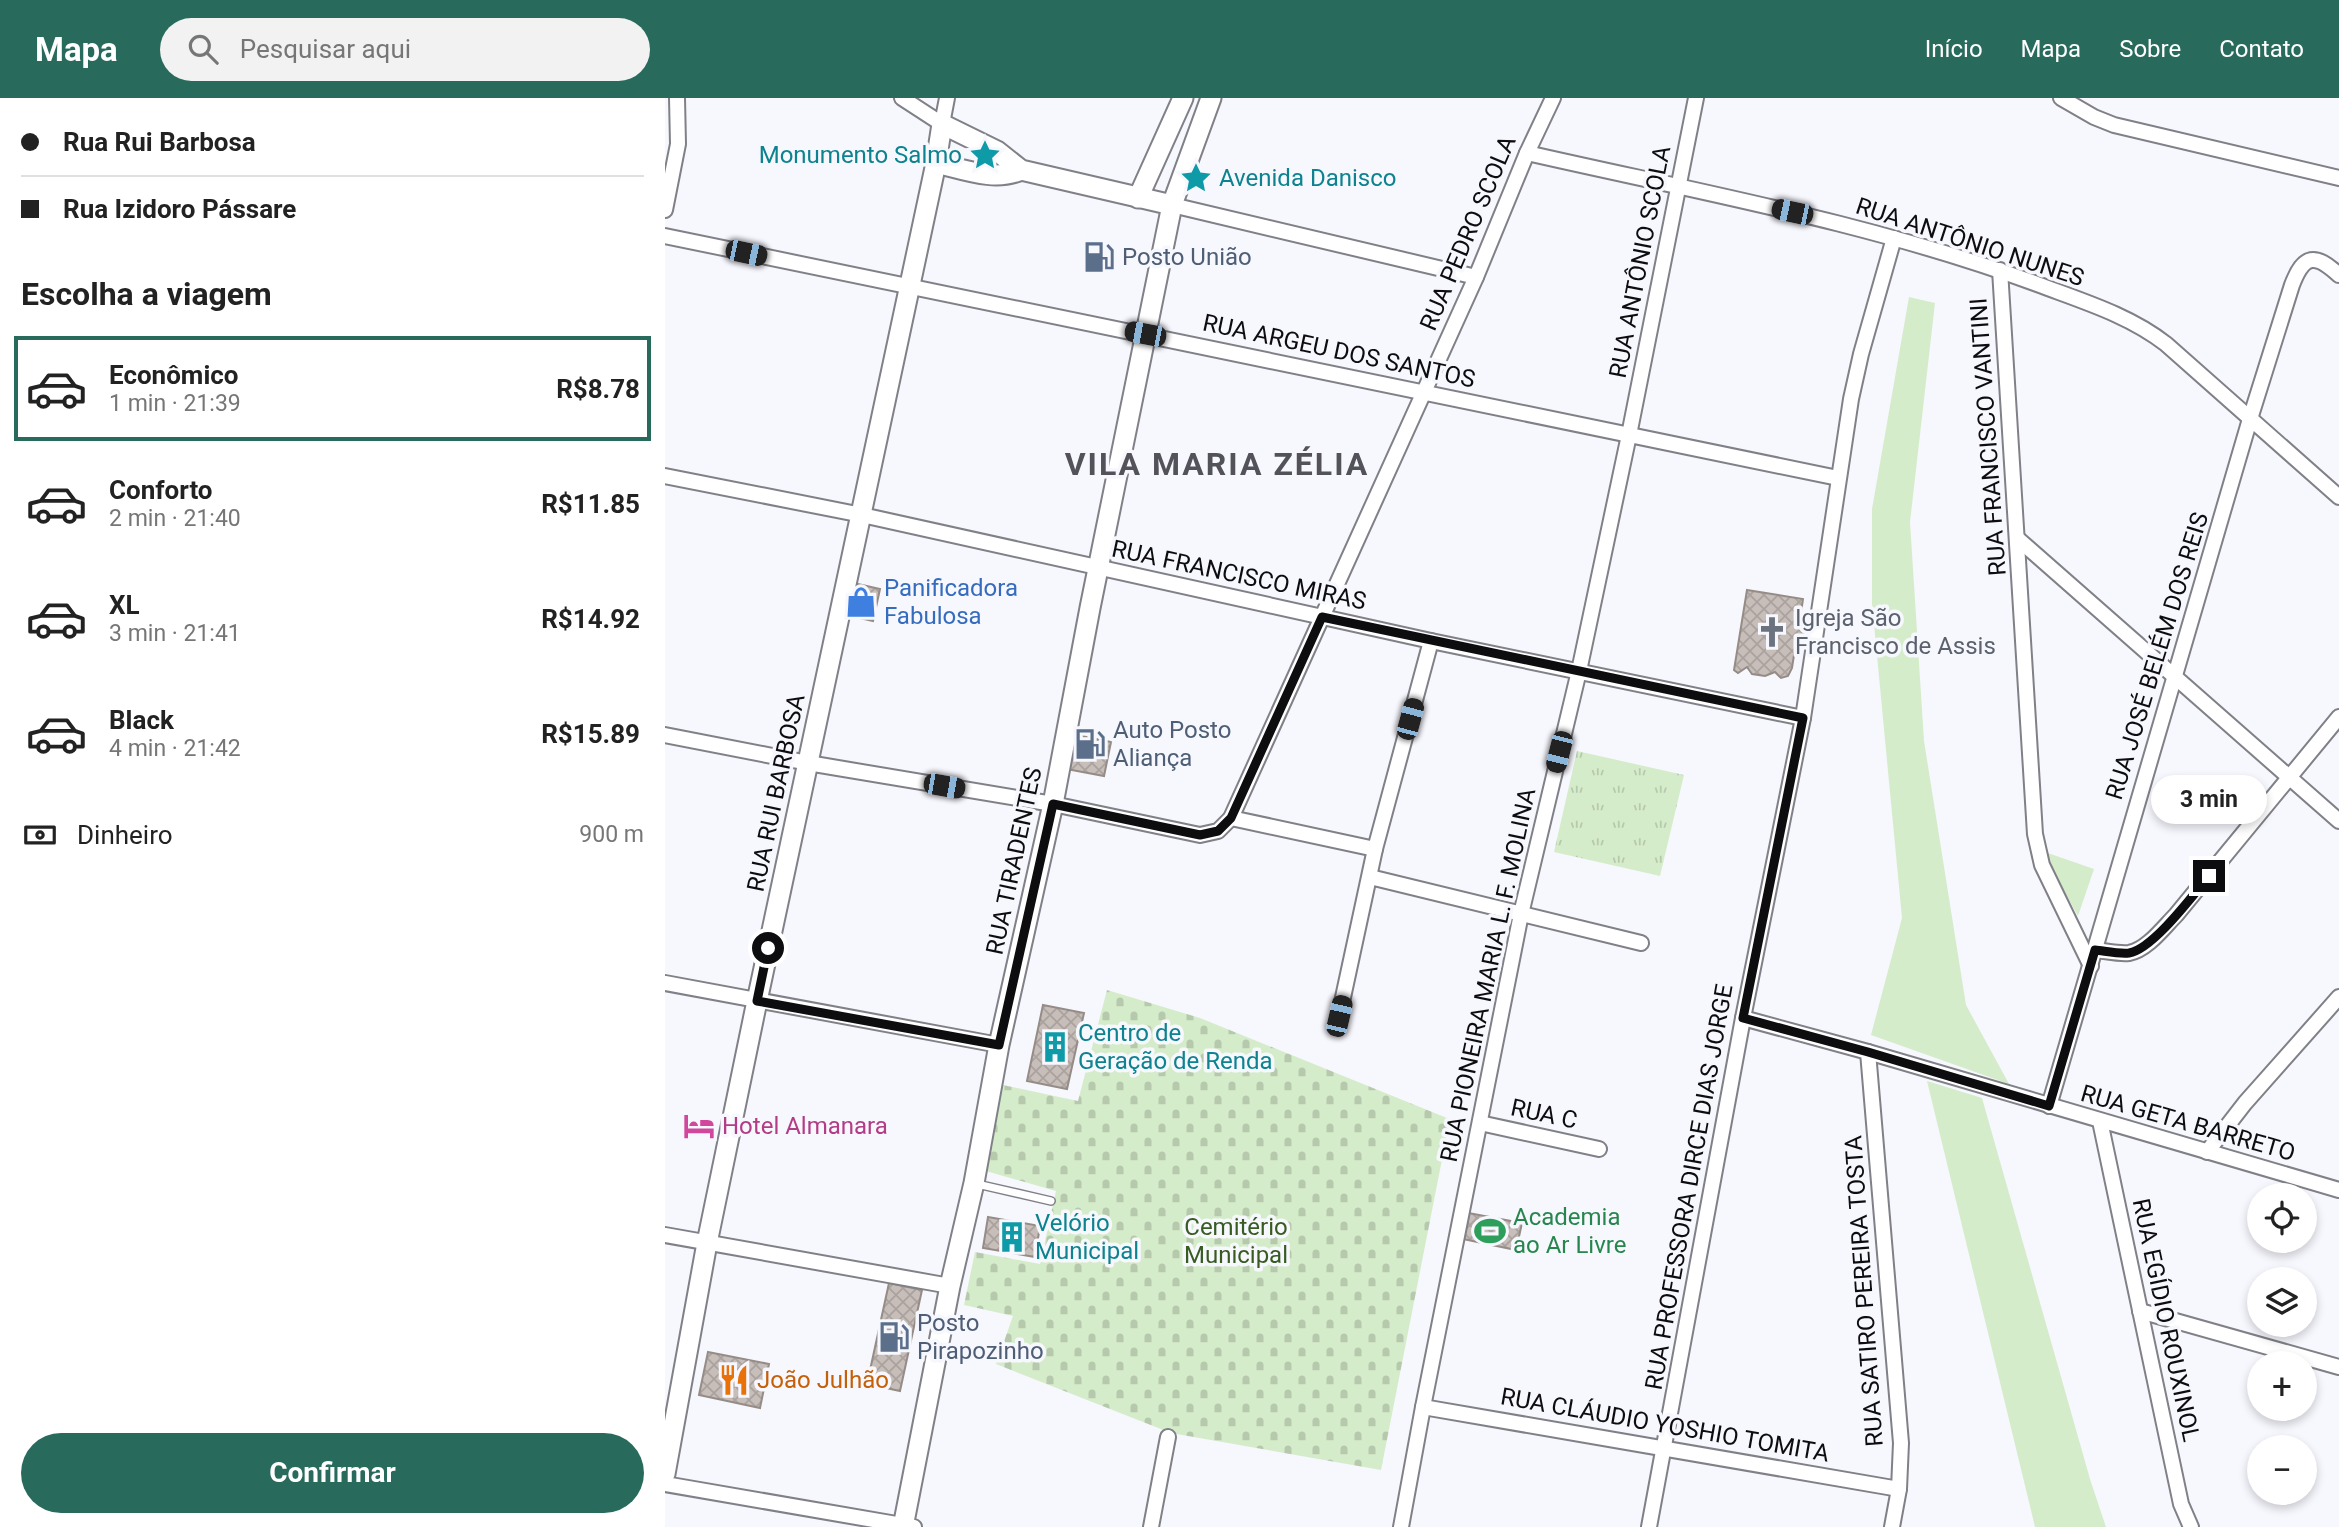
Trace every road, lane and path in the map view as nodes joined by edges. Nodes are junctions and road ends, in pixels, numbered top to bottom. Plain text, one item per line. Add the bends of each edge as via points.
1 (677, 98) edge
2 (902, 98) edge
3 (947, 98) edge
4 (1183, 98) edge
5 (1212, 98) edge
6 (1553, 98) edge
7 (1696, 98) edge
8 (2061, 98) edge
9 (942, 124) junction
10 (1527, 153) junction
11 (936, 163) junction
12 (1021, 170) junction
13 (2339, 178) edge
14 (1678, 188) junction
15 (1138, 198) junction
16 (1172, 205) junction
17 (665, 210) edge
18 (665, 236) edge
19 (1894, 238) junction
20 (2000, 270) junction
21 (2339, 275) edge
22 (1476, 277) junction
23 (909, 287) junction
24 (1145, 334) junction
25 (1423, 393) junction
26 (2250, 419) junction
27 (1629, 435) junction
28 (665, 476) edge
29 (1838, 478) junction
30 (2339, 497) edge
31 (862, 515) junction
32 (2018, 539) junction
33 (1099, 568) junction
34 (1322, 617) junction
35 (1431, 641) junction
36 (1579, 671) junction
37 (2176, 678) junction
38 (2339, 717) edge
39 (1803, 718) junction
40 (665, 735) edge
41 (808, 763) junction
42 (2290, 777) junction
43 (1053, 804) junction
44 (1231, 818) junction
45 (2339, 821) edge
46 (1375, 849) junction
47 (1370, 877) junction
48 (1521, 914) junction
49 (1641, 943) dead end
50 (2095, 950) junction
51 (2091, 966) junction
52 (665, 983) edge
53 (2339, 997) edge
54 (757, 1001) junction
55 (1339, 1016) dead end
56 (1743, 1018) junction
57 (999, 1045) junction
58 (1868, 1052) junction
59 (2049, 1106) junction
60 (2101, 1121) junction
61 (1480, 1123) junction
62 (1599, 1149) dead end
63 (2207, 1152) junction
64 (974, 1183) junction
65 (2339, 1190) edge
66 (1051, 1201) dead end
67 (665, 1235) edge
68 (707, 1243) junction
69 (950, 1286) junction
70 (2140, 1311) junction
71 (2339, 1367) edge
72 (1423, 1407) junction
73 (1168, 1437) dead end
74 (1665, 1448) junction
75 (665, 1474) edge
76 (665, 1484) edge
77 (1899, 1489) junction
78 (907, 1526) edge
79 (1151, 1527) edge
80 (1401, 1527) edge
81 (1649, 1527) edge
82 (1892, 1527) edge
83 (2191, 1527) edge

1 - 17 street via 678,144
2 - 9 street
3 - 9 street
4 - 15 main road
5 - 16 main road
6 - 10 street, RUA PEDRO SCOLA
7 - 14 street, RUA ANTÔNIO SCOLA
8 - 13 street via 2114,125
9 - 11 main road, RUA RUI BARBOSA
9 - 12 main road via 997,151
10 - 14 street, RUA ANTÔNIO NUNES
10 - 22 street, RUA PEDRO SCOLA
11 - 12 main road via 989,175
11 - 23 main road, RUA RUI BARBOSA
12 - 15 main road
14 - 19 street, RUA ANTÔNIO NUNES
14 - 27 street, RUA ANTÔNIO SCOLA
15 - 16 main road
16 - 22 street
16 - 24 main road, RUA TIRADENTES
18 - 23 street, RUA ARGEU DOS SANTOS
19 - 20 street, RUA ANTÔNIO NUNES
19 - 29 street, RUA PROFESSORA DIRCE DIAS JORGE via 1861,354
20 - 26 street, RUA ANTÔNIO NUNES via 2146,329
20 - 32 street, RUA FRANCISCO VANTINI
21 - 26 street, RUA JOSÉ BELÉM DOS REIS via 2317,260 2298,268
22 - 25 street, RUA PEDRO SCOLA
23 - 24 street, RUA ARGEU DOS SANTOS
23 - 31 main road, RUA RUI BARBOSA
24 - 25 street, RUA ARGEU DOS SANTOS
24 - 33 main road, RUA TIRADENTES
25 - 27 street, RUA ARGEU DOS SANTOS
25 - 34 street, RUA PEDRO SCOLA
26 - 30 street, RUA ANTÔNIO NUNES
26 - 37 street, RUA JOSÉ BELÉM DOS REIS
27 - 29 street, RUA ARGEU DOS SANTOS
27 - 36 street, RUA PIONEIRA MARIA L. F. MOLINA
28 - 31 street, RUA FRANCISCO MIRAS
29 - 39 street, RUA PROFESSORA DIRCE DIAS JORGE
31 - 33 street, RUA FRANCISCO MIRAS
31 - 41 main road, RUA RUI BARBOSA
32 - 37 street
32 - 51 street, RUA FRANCISCO VANTINI via 2038,853
33 - 34 street, RUA FRANCISCO MIRAS
33 - 43 main road, RUA TIRADENTES
34 - 35 street, RUA FRANCISCO MIRAS
34 - 44 street, RUA PEDRO SCOLA
35 - 36 street, RUA FRANCISCO MIRAS
35 - 46 street
36 - 39 street, RUA FRANCISCO MIRAS
36 - 48 street, RUA PIONEIRA MARIA L. F. MOLINA
37 - 42 street
37 - 50 street, RUA JOSÉ BELÉM DOS REIS
38 - 42 street
39 - 56 street, RUA PROFESSORA DIRCE DIAS JORGE
40 - 41 street
41 - 43 street
41 - 54 main road, RUA RUI BARBOSA
42 - 45 street
42 - 50 street via 2154,937 2129,953
43 - 44 street via 1200,835 1218,831
43 - 57 main road, RUA TIRADENTES
44 - 46 street
46 - 47 street
47 - 48 street
47 - 55 street
48 - 49 street
48 - 61 street, RUA PIONEIRA MARIA L. F. MOLINA
50 - 51 street, RUA JOSÉ BELÉM DOS REIS
51 - 59 street, RUA JOSÉ BELÉM DOS REIS
52 - 54 street
53 - 63 street
54 - 57 street
54 - 68 main road, RUA RUI BARBOSA
56 - 58 street, RUA GETA BARRETO
56 - 74 street, RUA PROFESSORA DIRCE DIAS JORGE
57 - 64 main road, RUA TIRADENTES
58 - 59 street, RUA GETA BARRETO
58 - 77 street, RUA SATIRO PEREIRA TOSTA via 1901,1443
59 - 60 street, RUA GETA BARRETO
60 - 63 street, RUA GETA BARRETO
60 - 70 street, RUA EGÍDIO ROUXINOL
61 - 62 street, RUA C
61 - 72 street, RUA PIONEIRA MARIA L. F. MOLINA
63 - 65 street, RUA GETA BARRETO
64 - 66 lane
64 - 69 main road, RUA TIRADENTES
67 - 68 street
68 - 69 street
68 - 75 main road, RUA RUI BARBOSA
69 - 78 main road, RUA TIRADENTES
70 - 71 street
70 - 83 street, RUA EGÍDIO ROUXINOL via 2181,1504
72 - 74 street, RUA CLÁUDIO YOSHIO TOMITA
72 - 80 street, RUA PIONEIRA MARIA L. F. MOLINA
73 - 79 street
74 - 77 street, RUA CLÁUDIO YOSHIO TOMITA
74 - 81 street, RUA PROFESSORA DIRCE DIAS JORGE
76 - 78 street
77 - 82 street, RUA SATIRO PEREIRA TOSTA

